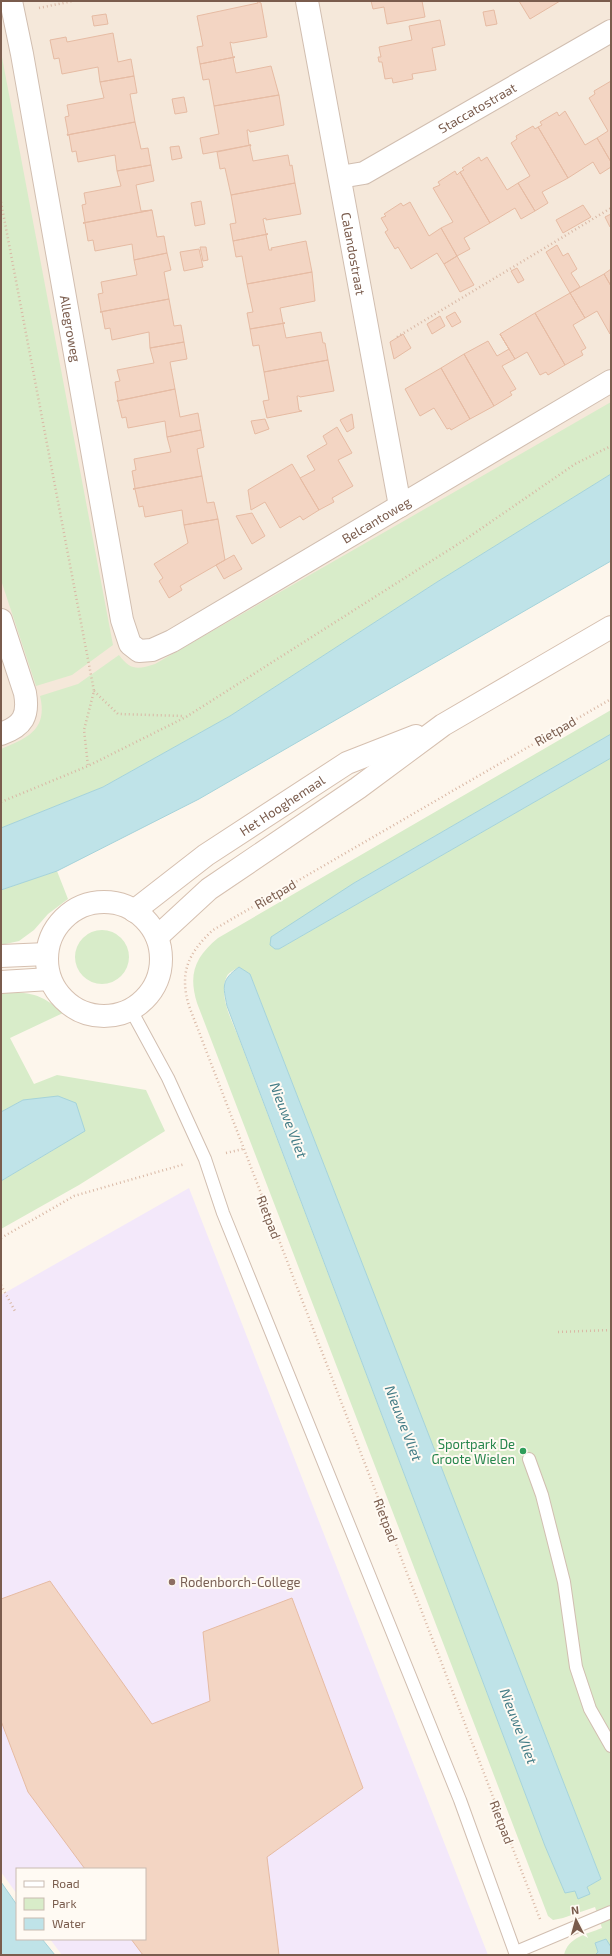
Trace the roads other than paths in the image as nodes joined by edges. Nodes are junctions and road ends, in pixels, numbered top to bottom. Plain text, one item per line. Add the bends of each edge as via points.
1 (11, 1) edge
2 (307, 1) edge
3 (611, 31) edge
4 (340, 177) junction
5 (611, 381) edge
6 (400, 506) junction
7 (1, 620) edge
8 (611, 627) edge
9 (139, 651) joint
10 (444, 725) junction
11 (1, 734) edge
12 (134, 911) junction
13 (157, 938) junction
14 (47, 954) junction
15 (1, 956) edge
16 (50, 979) junction
17 (1, 982) edge
18 (131, 1010) junction
19 (529, 1459) dead end
20 (611, 1746) edge
21 (611, 1912) edge
22 (516, 1953) edge

1 - 9 street, Allegroweg via 122,620 130,644
2 - 4 street, Calandostraat
3 - 4 street, Staccatostraat via 364,173
4 - 6 street, Calandostraat
5 - 6 street, Belcantoweg
6 - 9 street, Belcantoweg via 172,641 152,650
7 - 11 street via 26,693 26,712 19,726
8 - 10 street, Het Hooghemaal
10 - 12 street, Het Hooghemaal via 347,763 206,855
10 - 13 street, Het Hooghemaal via 358,788 209,889
12 - 13 street via 151,927
12 - 14 street via 123,905 97,902 73,911 55,930
13 - 18 street via 161,951 158,979 147,996
14 - 15 street
14 - 16 street
16 - 17 street
16 - 18 street via 66,1002 90,1015 104,1017
18 - 22 lane via 168,1078 205,1159 223,1213 460,1800
19 - 20 lane via 542,1494 562,1575 576,1667 590,1709
21 - 22 lane

